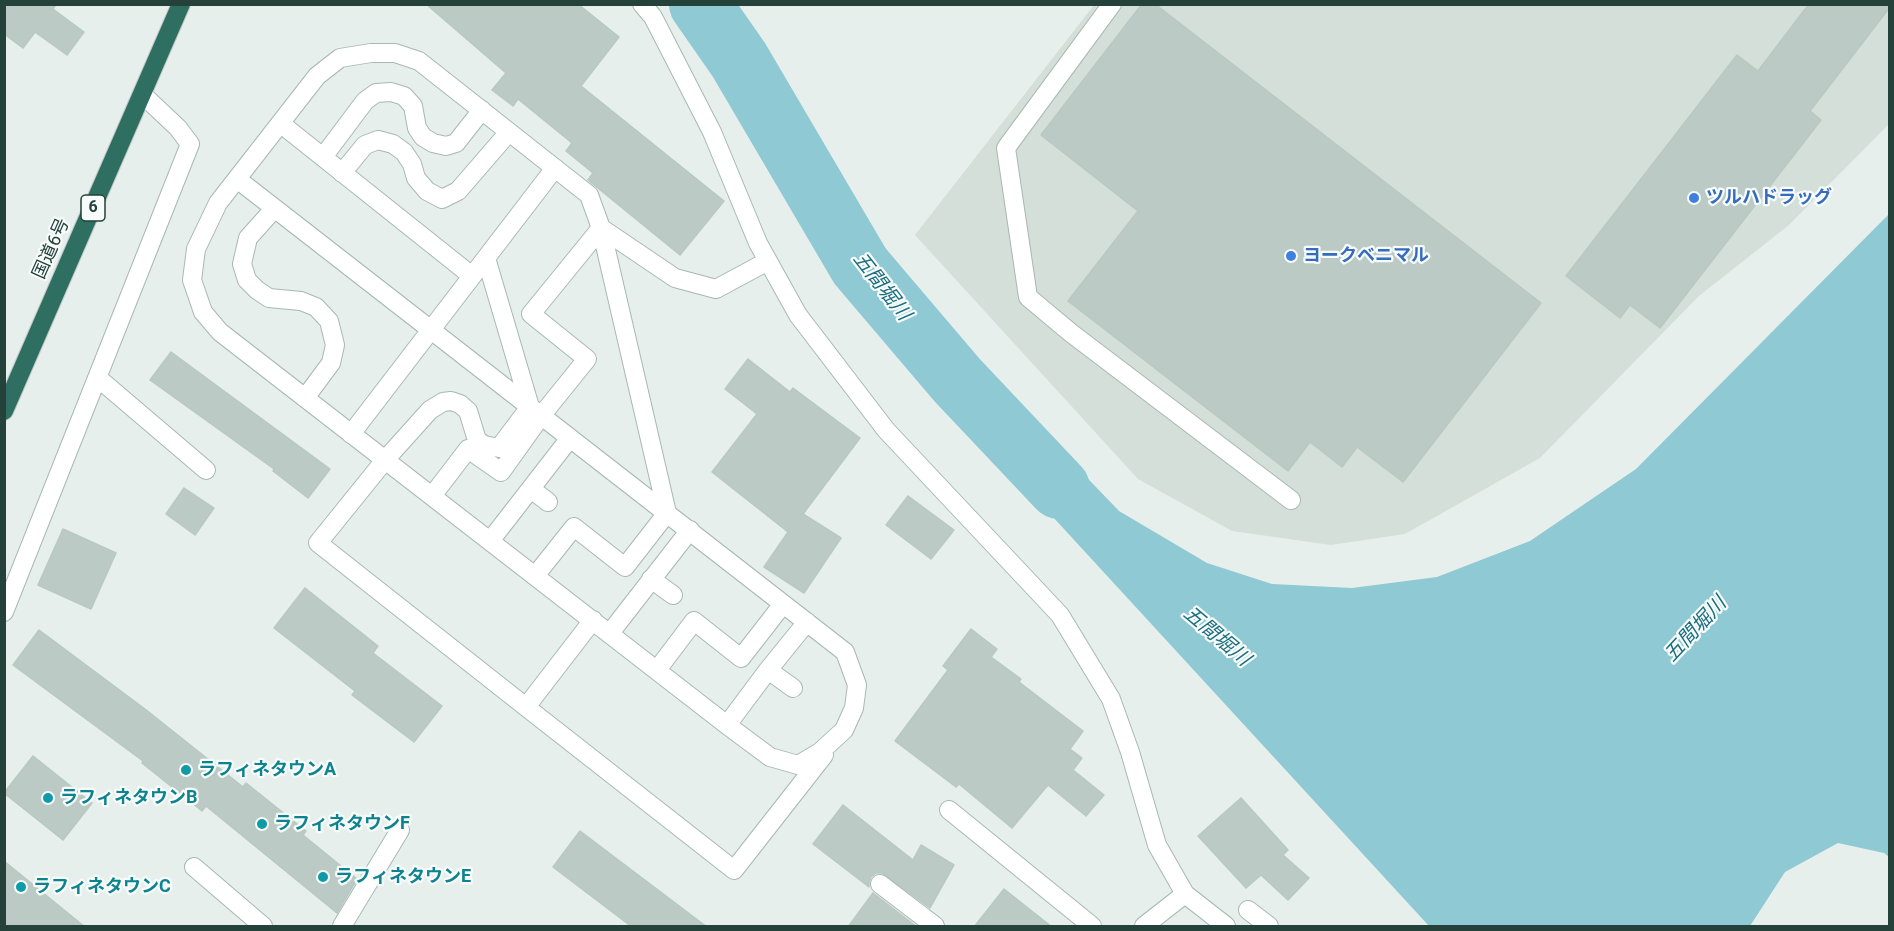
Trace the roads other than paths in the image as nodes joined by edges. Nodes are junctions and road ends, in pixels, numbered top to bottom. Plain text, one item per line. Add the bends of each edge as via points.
1 (181, 4) edge
2 (642, 4) edge
3 (1112, 4) edge
4 (142, 94) junction
5 (482, 110) junction
6 (280, 123) junction
7 (509, 132) junction
8 (323, 157) junction
9 (555, 168) junction
10 (342, 173) junction
11 (237, 179) junction
12 (274, 209) junction
13 (601, 228) junction
14 (486, 258) junction
15 (768, 261) junction
16 (472, 276) junction
17 (431, 330) junction
18 (98, 378) junction
19 (305, 398) junction
20 (4, 411) edge
21 (536, 412) junction
22 (351, 434) junction
23 (570, 438) junction
24 (385, 460) junction
25 (206, 470) dead end
26 (531, 489) junction
27 (432, 496) junction
28 (1291, 500) dead end
29 (548, 502) dead end
30 (667, 513) junction
31 (690, 530) junction
32 (490, 541) junction
33 (536, 576) junction
34 (651, 579) junction
35 (673, 595) dead end
36 (783, 604) junction
37 (4, 612) edge
38 (592, 620) junction
39 (807, 622) junction
40 (610, 633) junction
41 (657, 670) junction
42 (768, 670) junction
43 (793, 688) dead end
44 (526, 707) junction
45 (727, 725) junction
46 (844, 730) junction
47 (949, 810) dead end
48 (400, 830) dead end
49 (194, 867) dead end
50 (880, 884) dead end
51 (1185, 894) junction
52 (1248, 910) dead end
53 (263, 927) edge
54 (342, 927) edge
55 (935, 927) edge
56 (1092, 927) edge
57 (1144, 927) edge
58 (1226, 927) edge
59 (1269, 927) edge

1 - 4 highway, 国道6号 / 6
2 - 15 street via 653,17 712,132
3 - 28 street via 1006,148 1028,297
4 - 18 street via 190,144
4 - 20 highway, 国道6号 / 6
5 - 6 street via 419,61 395,52 370,53 340,58 316,76
5 - 7 street
5 - 8 street via 456,143 446,146 423,137 413,106 404,96 376,93 365,101
6 - 8 street
6 - 11 street
7 - 9 street
7 - 10 street via 458,191 442,199 427,191 416,178 404,152 378,140 365,145
8 - 10 street
9 - 13 street via 589,195
9 - 14 street
10 - 16 street
11 - 12 street
11 - 19 street via 218,203 196,249 192,280 203,312 220,332
12 - 17 street
12 - 19 street via 248,238 242,264 246,280 269,298 301,301 316,307 328,321 335,345 331,363
13 - 15 street via 675,278 716,289
13 - 21 street via 531,314 587,359
13 - 30 street
14 - 16 street
14 - 21 street
15 - 51 street via 798,315 886,430 1060,615 1112,699 1157,845
16 - 17 street
17 - 21 street
17 - 22 street
18 - 25 street
18 - 37 street
19 - 22 street
21 - 23 street
21 - 24 street via 499,448 491,448 477,440 468,411 460,404 443,402 430,410
21 - 27 street via 501,472 468,448
22 - 24 street
23 - 26 street
23 - 30 street
24 - 27 street
24 - 44 street via 318,543
26 - 29 street
26 - 32 street
27 - 32 street
30 - 31 street
30 - 33 street via 625,567 574,527
31 - 34 street
31 - 36 street
32 - 33 street
33 - 38 street
34 - 35 street
34 - 40 street
36 - 39 street
36 - 41 street via 741,658 694,621
38 - 40 street
38 - 44 street
39 - 42 street
39 - 46 street via 845,652 857,685 854,708
40 - 41 street
41 - 45 street
42 - 43 street
42 - 45 street
44 - 46 street via 734,870
45 - 46 street via 770,757 798,765
47 - 56 street
48 - 54 street
49 - 53 street
50 - 55 street
51 - 57 street
51 - 58 street
52 - 59 street

